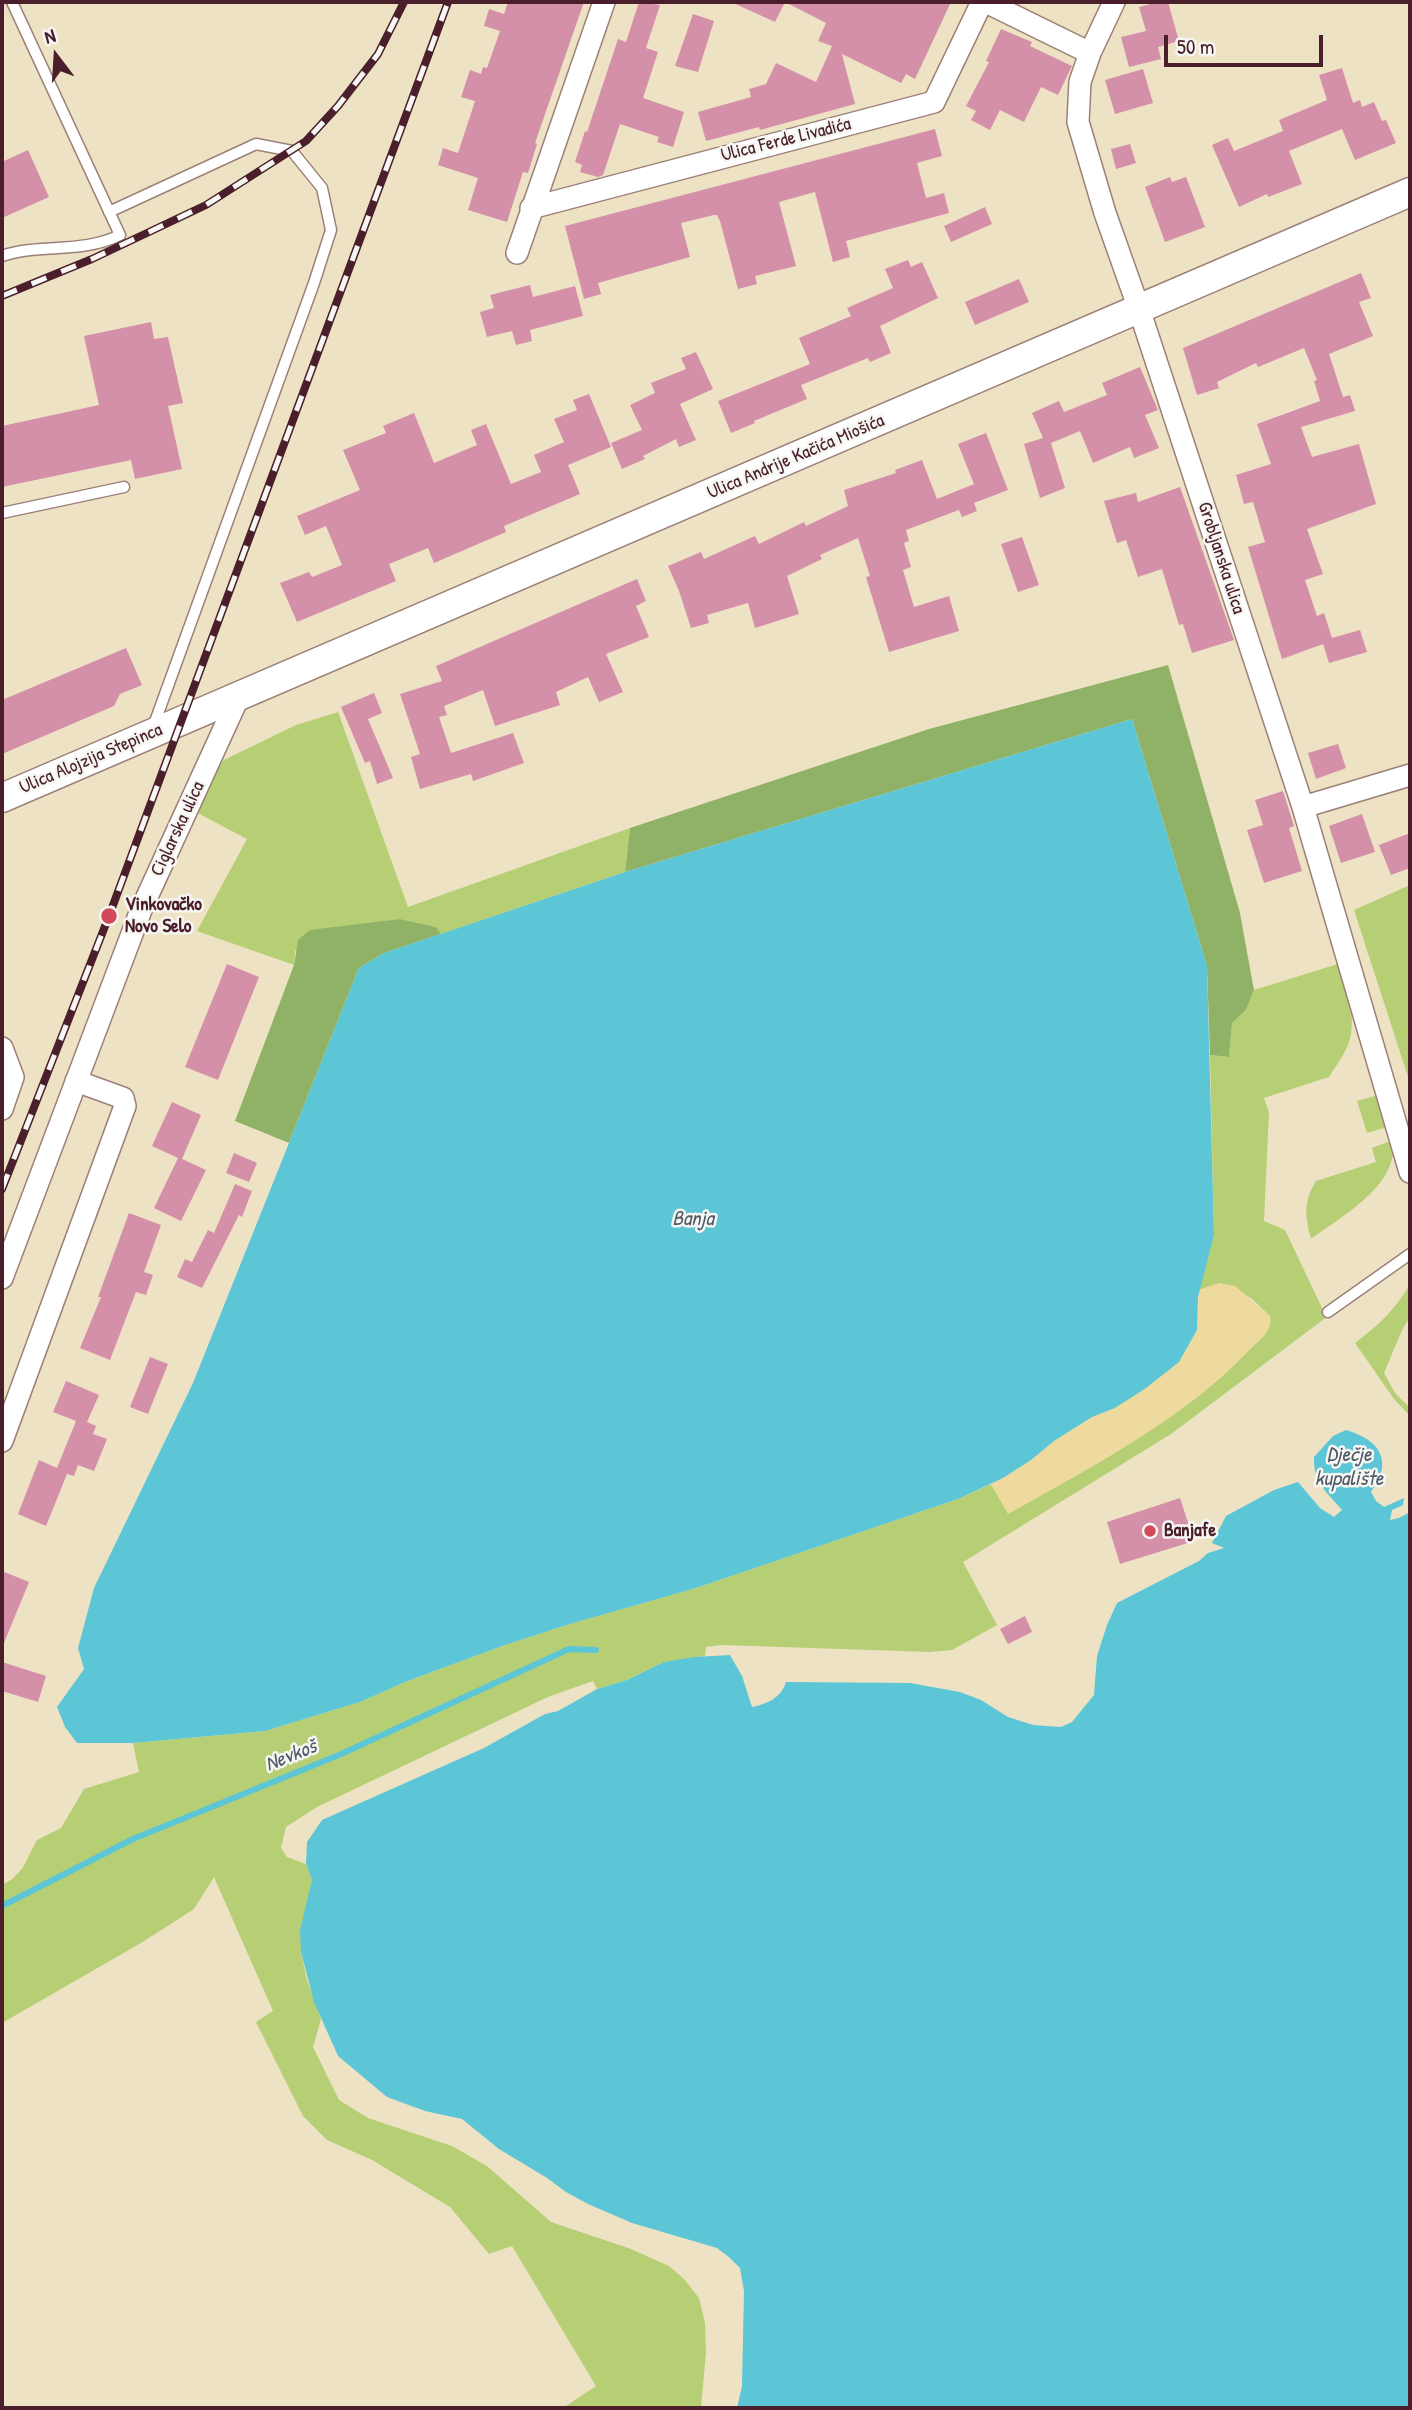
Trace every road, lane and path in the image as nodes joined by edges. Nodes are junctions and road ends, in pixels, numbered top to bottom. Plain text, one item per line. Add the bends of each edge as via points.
1 (12, 2) edge
2 (604, 2) edge
3 (984, 2) edge
4 (1114, 2) edge
5 (1090, 53) junction
6 (1410, 191) edge
7 (531, 208) junction
8 (109, 212) junction
9 (517, 253) dead end
10 (2, 256) edge
11 (1139, 309) junction
12 (124, 488) dead end
13 (2, 513) edge
14 (239, 696) junction
15 (181, 721) joint
16 (151, 733) junction
17 (1410, 775) edge
18 (2, 798) edge
19 (1303, 807) junction
20 (2, 1048) edge
21 (76, 1081) junction
22 (2, 1109) edge
23 (1404, 1129) edge
24 (1410, 1172) edge
25 (1410, 1254) edge
26 (2, 1278) edge
27 (1328, 1312) dead end
28 (2, 1441) edge

1 - 8 lane
2 - 7 street
3 - 5 street
3 - 7 street, Ulica Ferde Livadića via 933,102
4 - 5 street, Grobljanska ulica
5 - 11 street, Grobljanska ulica via 1080,82 1078,122
6 - 11 main road, Ulica Andrije Kačića Miošića
7 - 9 street
8 - 10 lane via 120,235 108,241
8 - 16 lane via 256,144 292,151 322,188 331,230
11 - 14 main road, Ulica Andrije Kačića Miošića
11 - 19 street, Grobljanska ulica
12 - 13 lane
14 - 15 main road, Ulica Andrije Kačića Miošića
14 - 21 street, Ciglarska ulica via 141,910
15 - 16 main road, Ulica Alojzija Stepinca
16 - 18 main road, Ulica Alojzija Stepinca
17 - 19 street
19 - 23 street, Grobljanska ulica
20 - 22 street via 13,1077
21 - 26 street, Ciglarska ulica
21 - 28 street via 123,1098 125,1106
23 - 24 street, Grobljanska ulica
25 - 27 lane

